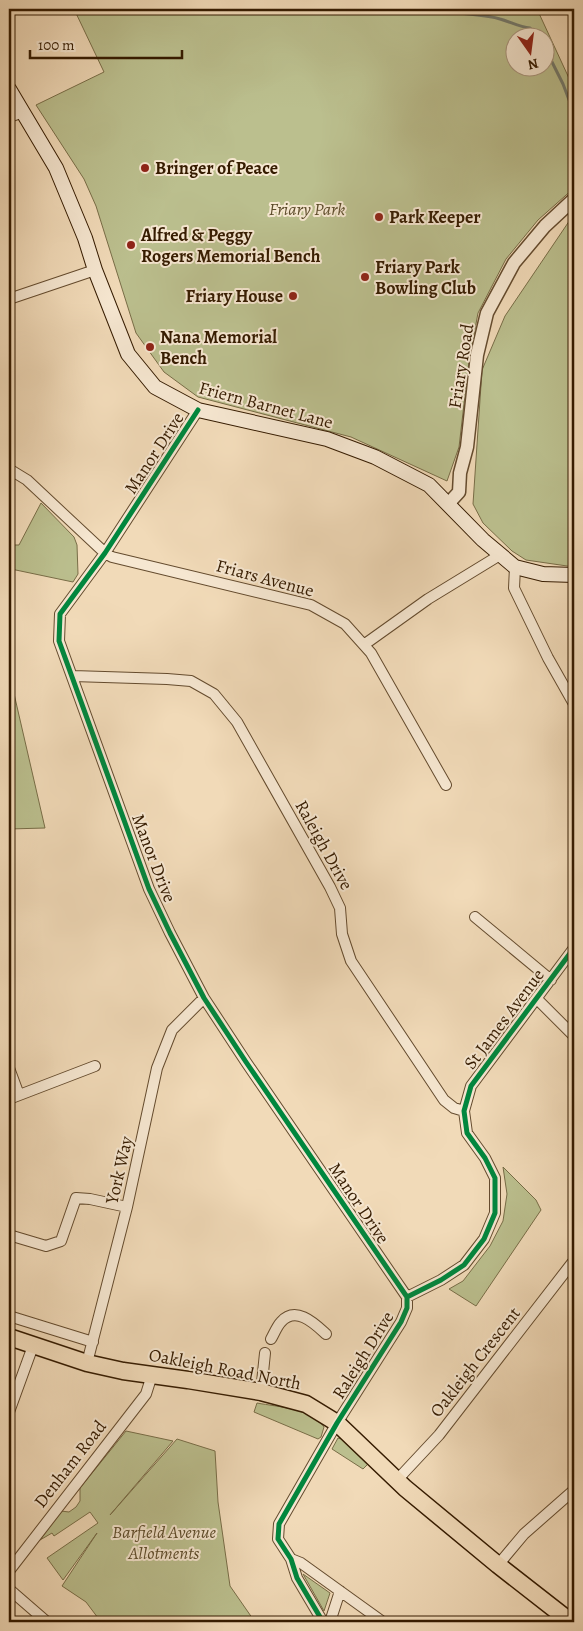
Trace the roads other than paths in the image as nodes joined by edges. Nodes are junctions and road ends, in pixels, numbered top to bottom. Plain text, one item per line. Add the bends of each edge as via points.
1 (9, 88) edge
2 (23, 112) junction
3 (9, 117) edge
4 (574, 199) edge
5 (95, 270) junction
6 (9, 299) edge
7 (198, 410) junction
8 (9, 469) edge
9 (448, 504) junction
10 (105, 553) junction
11 (500, 554) junction
12 (515, 567) junction
13 (574, 575) edge
14 (365, 644) junction
15 (73, 676) junction
16 (574, 704) edge
17 (446, 785) dead end
18 (475, 917) dead end
19 (574, 948) edge
20 (551, 980) junction
21 (204, 998) junction
22 (537, 999) junction
23 (574, 1036) edge
24 (95, 1066) dead end
25 (9, 1068) edge
26 (19, 1095) junction
27 (9, 1099) edge
28 (464, 1111) junction
29 (127, 1208) junction
30 (9, 1235) edge
31 (574, 1265) edge
32 (407, 1297) junction
33 (11, 1317) edge
34 (326, 1334) dead end
35 (9, 1335) edge
36 (271, 1339) dead end
37 (93, 1342) junction
38 (33, 1346) junction
39 (265, 1353) dead end
40 (87, 1363) junction
41 (152, 1375) junction
42 (261, 1392) junction
43 (9, 1412) edge
44 (337, 1423) junction
45 (397, 1480) junction
46 (574, 1490) edge
47 (291, 1559) junction
48 (498, 1565) junction
49 (9, 1570) edge
50 (9, 1589) edge
51 (340, 1592) junction
52 (47, 1622) edge
53 (323, 1622) edge
54 (330, 1622) edge
55 (383, 1622) edge
56 (571, 1622) edge

1 - 2 main road, Friern Barnet Lane
2 - 3 street
2 - 5 main road, Friern Barnet Lane via 56,168
4 - 9 street, Friary Road via 545,226 514,263 487,313 477,355 459,492
5 - 6 street
5 - 7 main road, Friern Barnet Lane via 128,354 154,387
7 - 9 main road, Friern Barnet Lane via 327,439 410,475 428,485
7 - 10 street, Manor Drive
8 - 10 street via 27,480
9 - 11 main road, Friern Barnet Lane
10 - 14 street, Friars Avenue via 311,605 345,624
10 - 15 street, Manor Drive via 60,614 59,641
11 - 12 main road, Friern Barnet Lane
11 - 14 street
12 - 13 main road, Friern Barnet Lane via 543,574
12 - 16 street via 514,588
14 - 17 street, Friars Avenue
15 - 21 street, Manor Drive via 149,889
15 - 28 street, Raleigh Drive via 191,681 214,694 237,722 330,887 340,908 342,934 351,961 444,1100
18 - 20 street
19 - 20 street, St James Avenue
20 - 22 street, St James Avenue
21 - 29 street, York Way via 172,1030 164,1049 154,1080
21 - 32 street, Manor Drive
22 - 23 street
22 - 28 street, St James Avenue via 471,1086
24 - 26 street
25 - 26 street
26 - 27 street
28 - 32 street, Raleigh Drive via 468,1134 495,1178 495,1213 484,1239 464,1265
29 - 30 street via 76,1198 61,1241 46,1246
29 - 37 street, York Way
31 - 45 street, Oakleigh Crescent via 572,1263 439,1435
32 - 44 street, Raleigh Drive via 407,1308 401,1322
33 - 35 street
33 - 37 street
34 - 36 street via 307,1318 289,1316
35 - 38 main road, Oakleigh Road North
37 - 40 street, York Way
38 - 40 main road, Oakleigh Road North
38 - 43 street
39 - 42 street
40 - 41 main road, Oakleigh Road North
41 - 42 main road, Oakleigh Road North
41 - 49 street, Denham Road via 146,1394
42 - 44 main road, Oakleigh Road North via 306,1404
44 - 45 main road, Oakleigh Road North
44 - 47 street, Raleigh Drive via 279,1524 278,1539
45 - 48 main road, Oakleigh Road North
46 - 48 street via 524,1534
47 - 51 street
47 - 53 street, Raleigh Drive via 297,1578
48 - 56 main road, Oakleigh Road North
50 - 52 street
51 - 54 street
51 - 55 street

